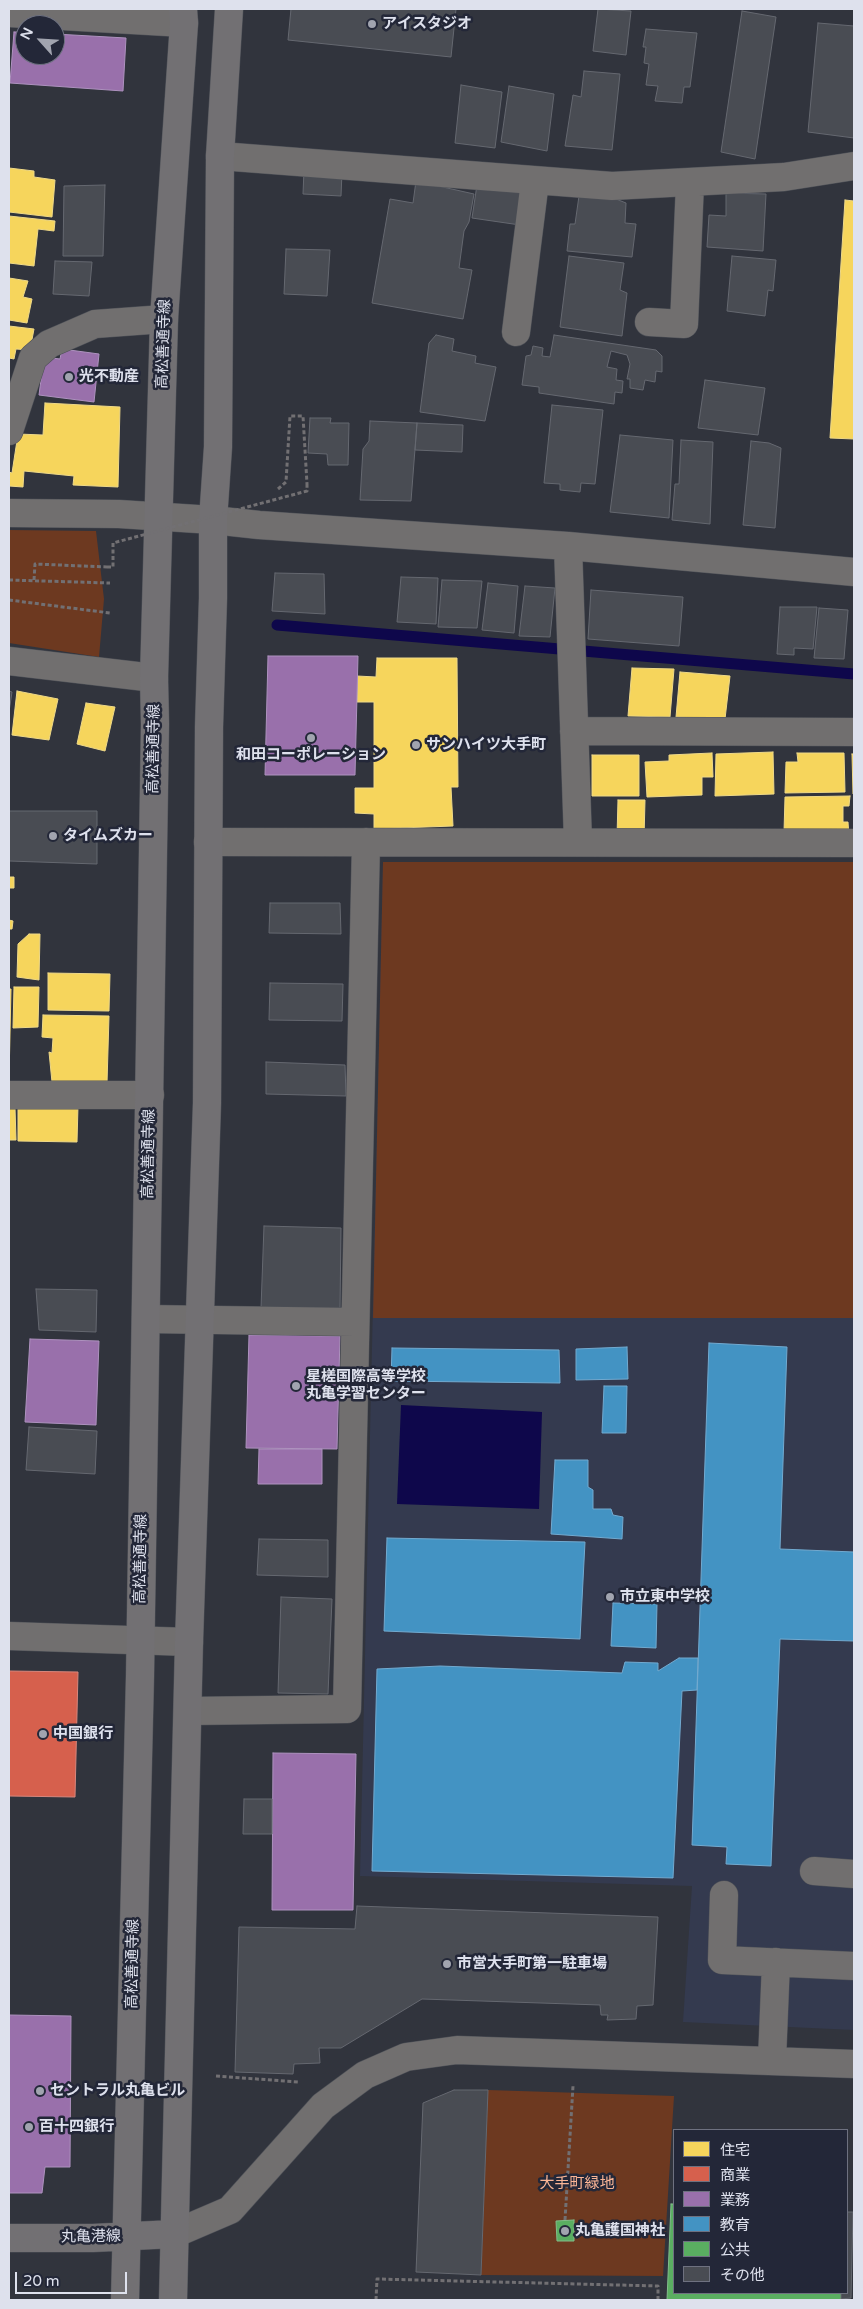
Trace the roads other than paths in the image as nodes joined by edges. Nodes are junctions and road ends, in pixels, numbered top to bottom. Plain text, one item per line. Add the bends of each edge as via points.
1 (229, 9) edge
2 (9, 13) edge
3 (183, 16) edge
4 (220, 156) junction
5 (854, 166) edge
6 (535, 180) junction
7 (690, 182) junction
8 (164, 319) junction
9 (649, 322) dead end
10 (516, 332) dead end
11 (9, 431) edge
12 (9, 513) edge
13 (159, 516) junction
14 (213, 520) junction
15 (568, 546) junction
16 (854, 572) edge
17 (9, 661) edge
18 (154, 678) junction
19 (574, 731) junction
20 (854, 732) edge
21 (208, 842) junction
22 (366, 842) junction
23 (578, 842) junction
24 (854, 843) edge
25 (150, 1095) junction
26 (9, 1096) edge
27 (146, 1319) junction
28 (200, 1320) junction
29 (355, 1322) junction
30 (9, 1636) edge
31 (140, 1639) junction
32 (189, 1642) junction
33 (188, 1711) junction
34 (814, 1872) dead end
35 (854, 1874) edge
36 (724, 1895) dead end
37 (776, 1962) junction
38 (854, 1966) edge
39 (772, 2060) junction
40 (854, 2064) edge
41 (174, 2234) junction
42 (126, 2236) junction
43 (9, 2238) edge
44 (125, 2300) edge
45 (173, 2300) edge

1 - 4 main road
2 - 3 street
3 - 8 main road, 高松善通寺線
4 - 6 street
4 - 14 main road via 218,447
5 - 7 street via 784,178
6 - 7 street via 612,186
6 - 10 street
7 - 9 street via 684,324
8 - 11 street via 95,324 49,344 33,358
8 - 13 main road, 高松善通寺線
12 - 13 street
13 - 14 street
13 - 18 main road, 高松善通寺線
14 - 15 street via 259,526
14 - 21 main road
15 - 16 street
15 - 19 street
17 - 18 street
18 - 25 main road, 高松善通寺線
19 - 20 street
19 - 23 street
21 - 22 street
21 - 28 main road via 207,1103
22 - 23 street
22 - 29 street
23 - 24 street
25 - 26 street
25 - 27 main road, 高松善通寺線
27 - 28 street
27 - 31 main road, 高松善通寺線
28 - 29 street
28 - 32 main road
29 - 33 street via 347,1709
30 - 31 street
31 - 32 street
31 - 42 main road, 高松善通寺線
32 - 33 main road
33 - 41 main road
34 - 35 street
36 - 37 street via 722,1960
37 - 38 street
37 - 39 street
39 - 40 street
39 - 41 street via 457,2050 406,2057 366,2075 324,2106 230,2210
41 - 42 main road, 丸亀港線
41 - 45 main road
42 - 43 main road, 丸亀港線
42 - 44 main road, 高松善通寺線

